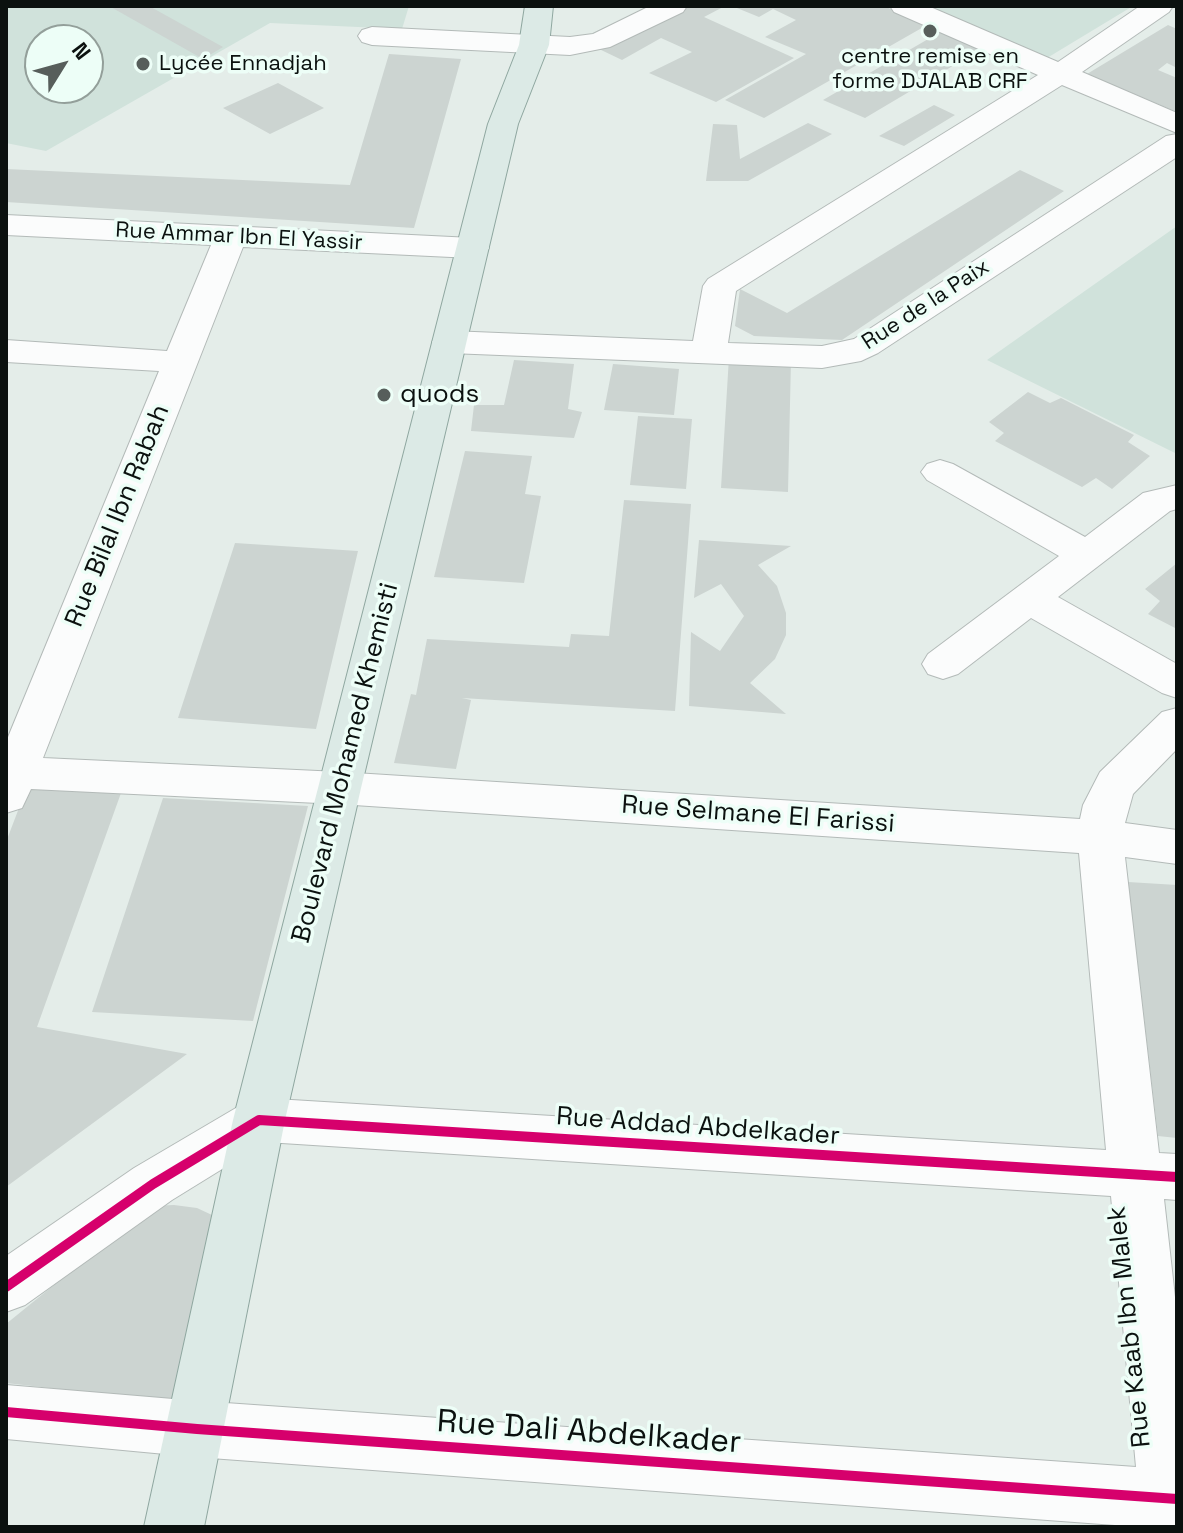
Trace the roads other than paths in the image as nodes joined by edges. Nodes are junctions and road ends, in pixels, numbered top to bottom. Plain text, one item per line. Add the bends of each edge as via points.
1 (673, 6) edge
2 (904, 6) edge
3 (1159, 6) edge
4 (537, 26) edge
5 (372, 36) dead end
6 (1060, 74) junction
7 (1177, 124) edge
8 (1177, 143) edge
9 (6, 225) edge
10 (231, 236) junction
11 (472, 248) junction
12 (450, 342) junction
13 (6, 351) edge
14 (709, 353) junction
15 (178, 362) junction
16 (940, 472) dead end
17 (1177, 497) edge
18 (1086, 555) junction
19 (1029, 599) junction
20 (943, 664) dead end
21 (1177, 683) edge
22 (1177, 723) edge
23 (9, 780) edge
24 (339, 788) junction
25 (1100, 837) junction
26 (1177, 847) edge
27 (259, 1120) junction
28 (1156, 1176) edge
29 (6, 1287) edge
30 (6, 1412) edge
31 (197, 1429) junction
32 (1172, 1508) edge
33 (174, 1527) edge

1 - 4 street via 600,41 570,46
2 - 6 street
3 - 6 street
4 - 5 street
4 - 11 main road, Boulevard Mohamed Khemisti via 503,124
6 - 7 street
6 - 14 street via 720,286
8 - 14 street, Rue de la Paix via 866,346 822,357
9 - 10 street, Rue Ammar Ibn El Yassir
10 - 11 street, Rue Ammar Ibn El Yassir
10 - 15 street, Rue Bilal Ibn Rabah
11 - 12 main road, Boulevard Mohamed Khemisti
12 - 14 street, Rue de la Paix
12 - 24 main road, Boulevard Mohamed Khemisti
13 - 15 street
15 - 23 street, Rue Bilal Ibn Rabah
16 - 18 street
17 - 18 street via 1157,502
18 - 19 street
19 - 20 street
19 - 21 street
22 - 25 street, Rue Kaab Ibn Malek via 1116,784 1105,805
23 - 24 street, Rue Selmane El Farissi
24 - 25 street, Rue Selmane El Farissi
24 - 27 main road, Boulevard Mohamed Khemisti
25 - 26 street, Rue Selmane El Farissi
25 - 28 street, Rue Kaab Ibn Malek
27 - 28 street, Rue Addad Abdelkader
27 - 29 street via 153,1184
27 - 31 main road, Boulevard Mohamed Khemisti
28 - 32 street, Rue Kaab Ibn Malek
30 - 31 street, Rue Dali Abdelkader
31 - 32 street, Rue Dali Abdelkader
31 - 33 main road, Boulevard Mohamed Khemisti

